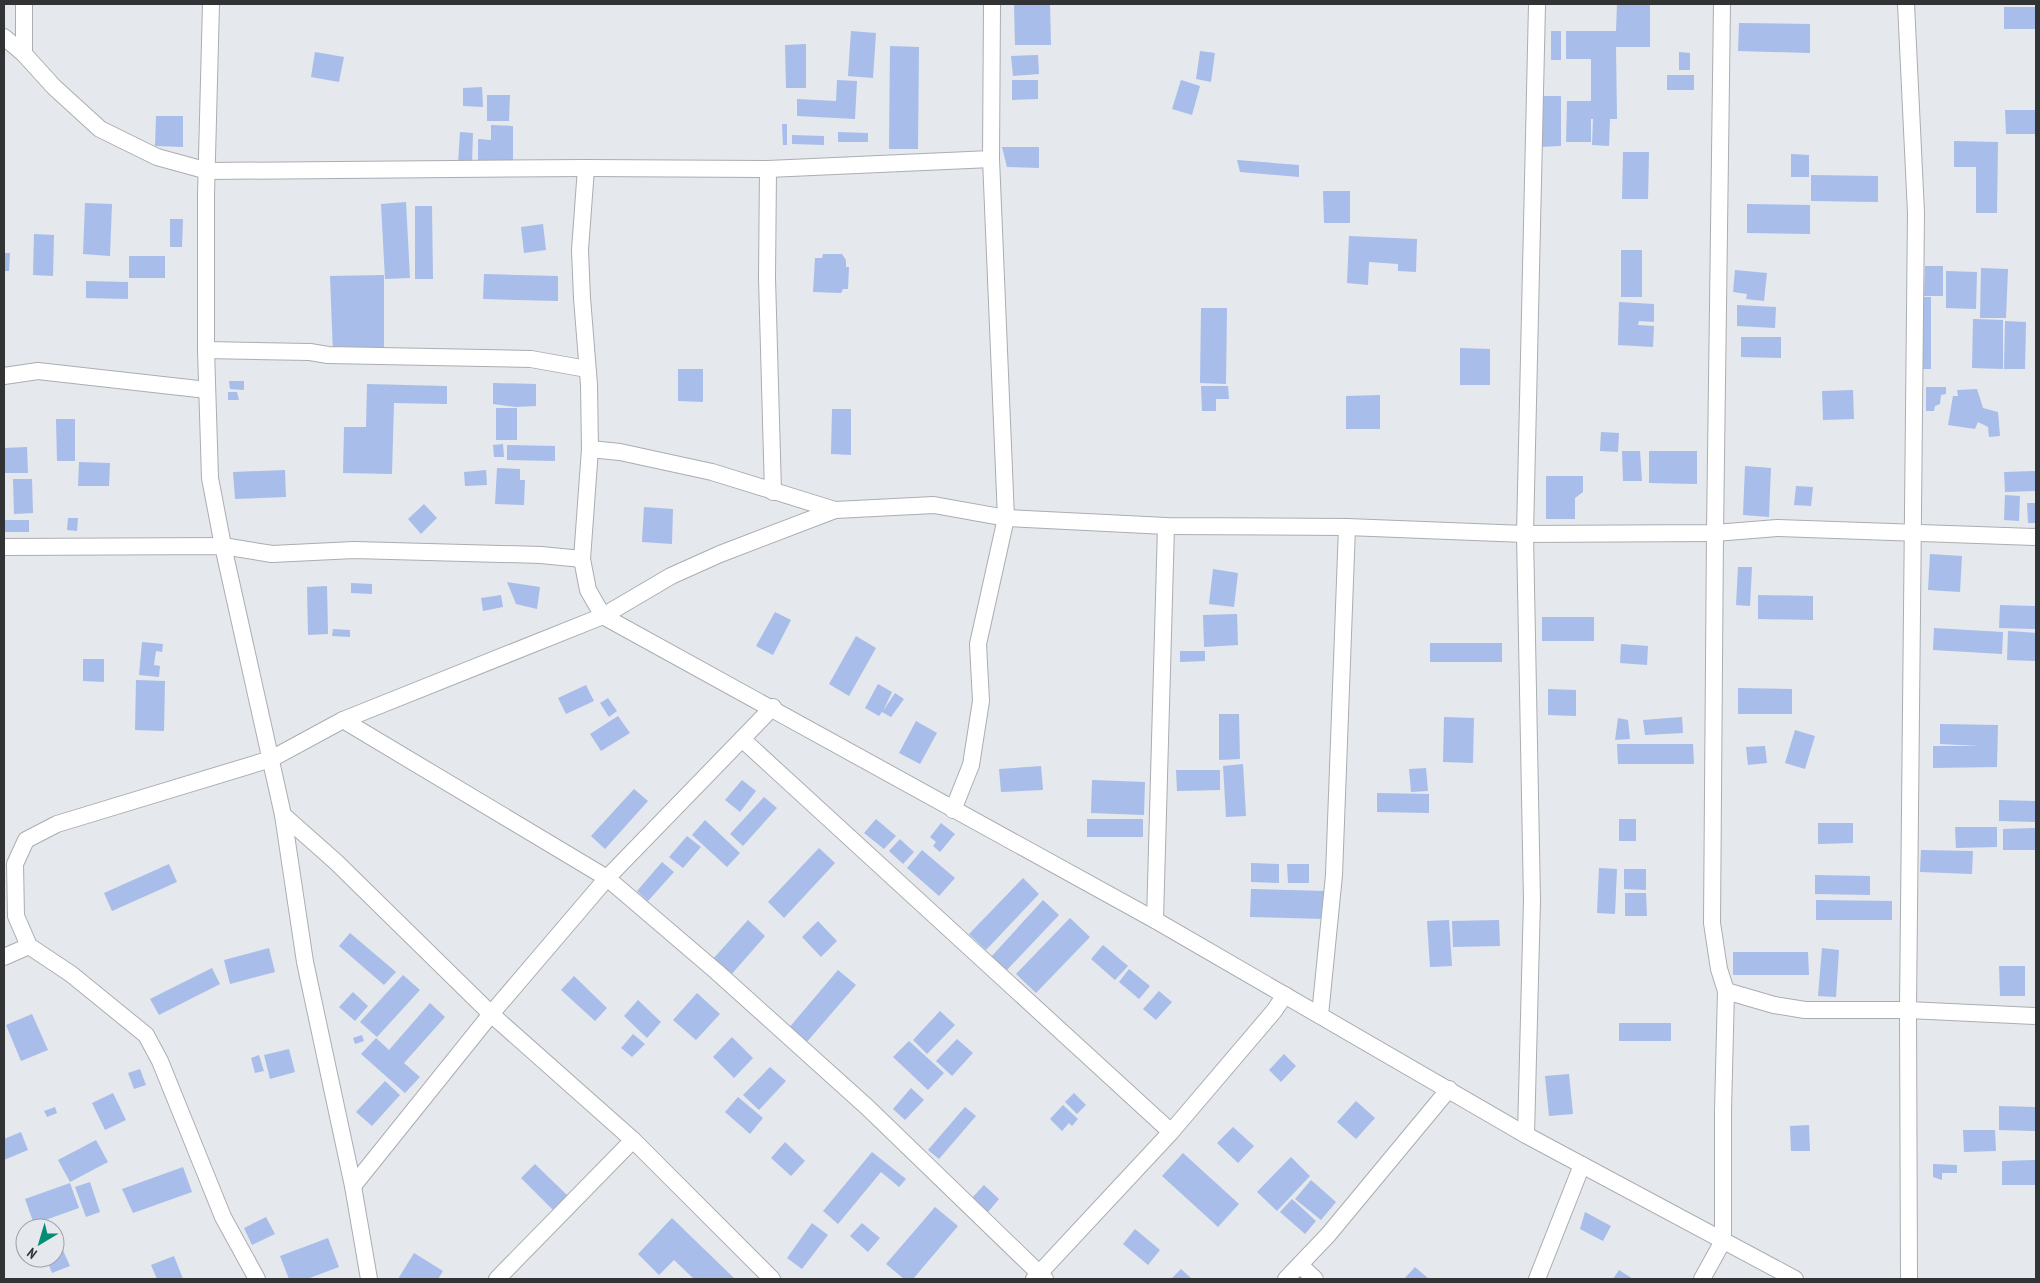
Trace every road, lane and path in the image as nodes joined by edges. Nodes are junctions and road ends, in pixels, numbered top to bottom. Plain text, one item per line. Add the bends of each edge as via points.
1 (24, 4) edge
2 (211, 4) edge
3 (992, 4) edge
4 (1537, 4) edge
5 (1722, 4) edge
6 (1906, 4) edge
7 (4, 37) edge
8 (24, 54) junction
9 (991, 159) junction
10 (586, 168) junction
11 (768, 169) junction
12 (208, 171) junction
13 (206, 350) junction
14 (587, 369) junction
15 (4, 376) edge
16 (207, 390) junction
17 (590, 449) junction
18 (773, 492) junction
19 (835, 510) junction
20 (1006, 518) junction
21 (1166, 526) junction
22 (1347, 527) junction
23 (1714, 533) junction
24 (1912, 533) junction
25 (1525, 534) junction
26 (2036, 537) edge
27 (223, 546) junction
28 (4, 547) edge
29 (582, 559) junction
30 (603, 616) junction
31 (773, 707) junction
32 (343, 720) junction
33 (742, 738) junction
34 (271, 759) junction
35 (953, 810) junction
36 (283, 815) junction
37 (607, 878) junction
38 (1155, 920) junction
39 (29, 946) junction
40 (4, 956) edge
41 (1726, 991) junction
42 (1285, 995) junction
43 (1908, 1010) junction
44 (491, 1014) junction
45 (1320, 1015) junction
46 (2036, 1016) edge
47 (1449, 1089) junction
48 (1171, 1132) junction
49 (1526, 1135) junction
50 (633, 1140) junction
51 (1582, 1165) junction
52 (353, 1186) junction
53 (1724, 1241) junction
54 (1300, 1265) junction
55 (1040, 1277) edge
56 (257, 1279) edge
57 (370, 1279) edge
58 (497, 1279) edge
59 (772, 1279) edge
60 (1286, 1279) edge
61 (1315, 1279) edge
62 (1537, 1279) edge
63 (1702, 1279) edge
64 (1795, 1279) edge
65 (1909, 1279) edge

1 - 8 street
2 - 12 street
3 - 9 street
4 - 25 street
5 - 23 street
6 - 24 street via 1916,213
7 - 8 street
8 - 12 street via 100,129 157,157
9 - 11 street
9 - 20 street
10 - 11 street
10 - 12 street
10 - 14 street via 580,250
11 - 18 street via 767,286
12 - 13 street
13 - 14 street via 310,352 328,356 532,359
13 - 16 street
14 - 17 street
15 - 16 street via 38,371
16 - 27 street via 210,478
17 - 18 street via 620,452 712,472
17 - 29 street
18 - 19 street
19 - 20 street via 934,505
19 - 30 street via 679,572
20 - 21 street
20 - 35 street via 978,644 981,702 971,765
21 - 22 street
21 - 38 street
22 - 25 street
22 - 45 street via 1334,875
23 - 24 street via 1777,528
23 - 25 street
23 - 41 street via 1712,923
24 - 26 street
24 - 43 street
25 - 49 street via 1532,900
27 - 28 street
27 - 29 street via 272,554 354,550
27 - 34 street
29 - 30 street via 588,590
30 - 31 street
30 - 32 street
31 - 33 street
31 - 35 street
32 - 34 street
32 - 37 street
33 - 37 street
33 - 48 street
34 - 36 street
34 - 39 street via 57,824 26,840 15,864 16,916
35 - 38 street
36 - 44 street via 344,869
36 - 52 street via 305,962
37 - 44 street
37 - 55 street via 867,1106
38 - 42 street
39 - 40 street
39 - 56 street via 71,974 146,1035 223,1217
41 - 43 street via 1805,1010
41 - 53 street
42 - 45 street
42 - 48 street
43 - 46 street
43 - 65 street
44 - 50 street
44 - 52 street
45 - 47 street
47 - 49 street
47 - 54 street
48 - 55 street
49 - 51 street
50 - 58 street
50 - 59 street
51 - 53 street
51 - 62 street
52 - 57 street
53 - 63 street
53 - 64 street
54 - 60 street
54 - 61 street

